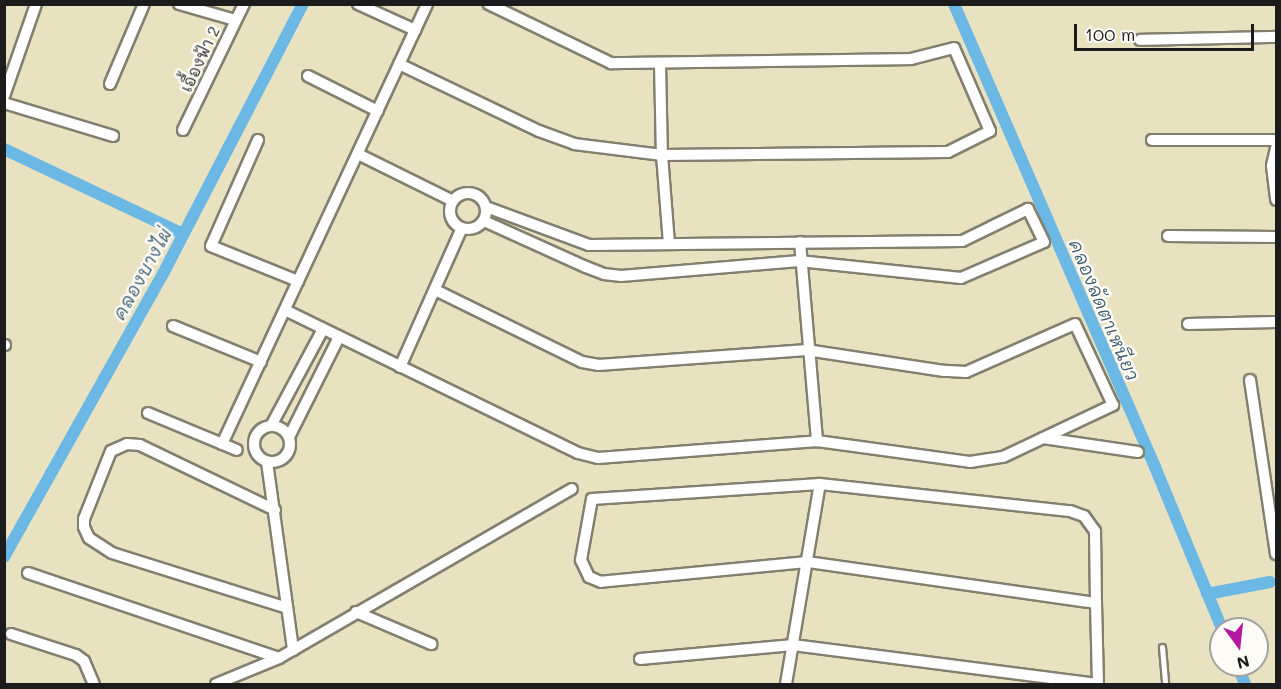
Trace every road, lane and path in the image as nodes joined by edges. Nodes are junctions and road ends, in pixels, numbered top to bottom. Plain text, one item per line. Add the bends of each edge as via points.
1 (36, 4) edge
2 (144, 4) edge
3 (179, 4) edge
4 (244, 4) edge
5 (358, 4) edge
6 (427, 4) edge
7 (489, 4) edge
8 (235, 20) junction
9 (415, 30) junction
10 (1276, 37) edge
11 (1140, 40) dead end
12 (660, 63) junction
13 (399, 64) junction
14 (308, 76) dead end
15 (110, 84) dead end
16 (4, 96) edge
17 (4, 103) edge
18 (378, 111) junction
19 (183, 130) dead end
20 (113, 136) dead end
21 (258, 140) dead end
22 (1152, 140) dead end
23 (1276, 140) edge
24 (1276, 148) edge
25 (358, 154) junction
26 (662, 155) junction
27 (1276, 200) edge
28 (453, 201) junction
29 (486, 207) junction
30 (484, 221) junction
31 (462, 228) junction
32 (1168, 236) dead end
33 (1276, 237) edge
34 (800, 242) junction
35 (669, 244) junction
36 (802, 261) junction
37 (298, 281) junction
38 (435, 290) junction
39 (285, 310) junction
40 (1276, 322) edge
41 (1188, 324) dead end
42 (173, 326) dead end
43 (323, 329) junction
44 (339, 337) junction
45 (809, 350) junction
46 (261, 362) junction
47 (400, 367) junction
48 (1250, 380) dead end
49 (148, 413) dead end
50 (271, 426) junction
51 (290, 437) junction
52 (1043, 438) junction
53 (817, 441) junction
54 (222, 444) junction
55 (237, 450) dead end
56 (1138, 452) dead end
57 (267, 462) junction
58 (820, 484) junction
59 (572, 489) dead end
60 (275, 510) junction
61 (1276, 554) edge
62 (807, 562) junction
63 (28, 573) dead end
64 (1096, 603) junction
65 (287, 608) junction
66 (356, 612) junction
67 (11, 634) dead end
68 (431, 644) dead end
69 (794, 645) junction
70 (1162, 647) dead end
71 (293, 650) junction
72 (279, 658) junction
73 (640, 659) dead end
74 (94, 684) edge
75 (216, 684) edge
76 (786, 684) edge
77 (1098, 684) edge
78 (1166, 684) edge

1 - 16 street
2 - 15 street
3 - 8 street, เอื้องฟ้า 2
4 - 8 street
5 - 9 street
6 - 9 street
7 - 12 street via 610,63
8 - 19 street, เอื้องฟ้า 2
9 - 13 street
10 - 11 street
12 - 26 street
12 - 26 street via 911,59 954,48 990,131 948,152
13 - 18 street
13 - 26 street via 574,144
14 - 18 street
17 - 20 street
18 - 25 street
21 - 37 street via 211,246
22 - 23 street
24 - 27 street via 1272,166
25 - 28 street
25 - 37 street
26 - 35 street
28 - 29 street via 468,193 479,197
28 - 31 street via 451,217
29 - 30 street
29 - 35 street via 589,245
30 - 31 street via 474,228
30 - 36 street via 604,274 621,276
31 - 38 street
32 - 33 street
34 - 35 street
34 - 36 street
34 - 36 street via 962,240 1028,209 1044,242 961,278
36 - 45 street
37 - 39 street
38 - 45 street via 582,362 599,365
38 - 47 street
39 - 43 street
39 - 46 street
40 - 41 street
42 - 46 street
43 - 44 street
43 - 50 street
44 - 47 street
44 - 51 street
45 - 52 street via 966,372 1075,324 1113,405
45 - 53 street
46 - 54 street
47 - 53 street via 578,453 598,458
48 - 61 street
49 - 54 street
50 - 51 street
50 - 57 street via 260,431 254,442 257,454
51 - 57 street via 290,449 284,459
52 - 53 street via 1003,457 970,462
52 - 56 street
54 - 55 street
57 - 60 street
58 - 62 street
58 - 62 street via 592,500 580,560 589,577 601,582
58 - 64 street via 1070,510 1084,516 1095,531
59 - 66 street
60 - 65 street
60 - 65 street via 140,445 127,444 111,451 84,527 89,538 112,553
62 - 64 street
62 - 69 street
63 - 72 street
64 - 77 street
65 - 71 street
66 - 68 street
66 - 71 street
67 - 74 street via 76,655 84,661
69 - 73 street
69 - 76 street
69 - 77 street
70 - 78 lane
71 - 72 street
72 - 75 street

